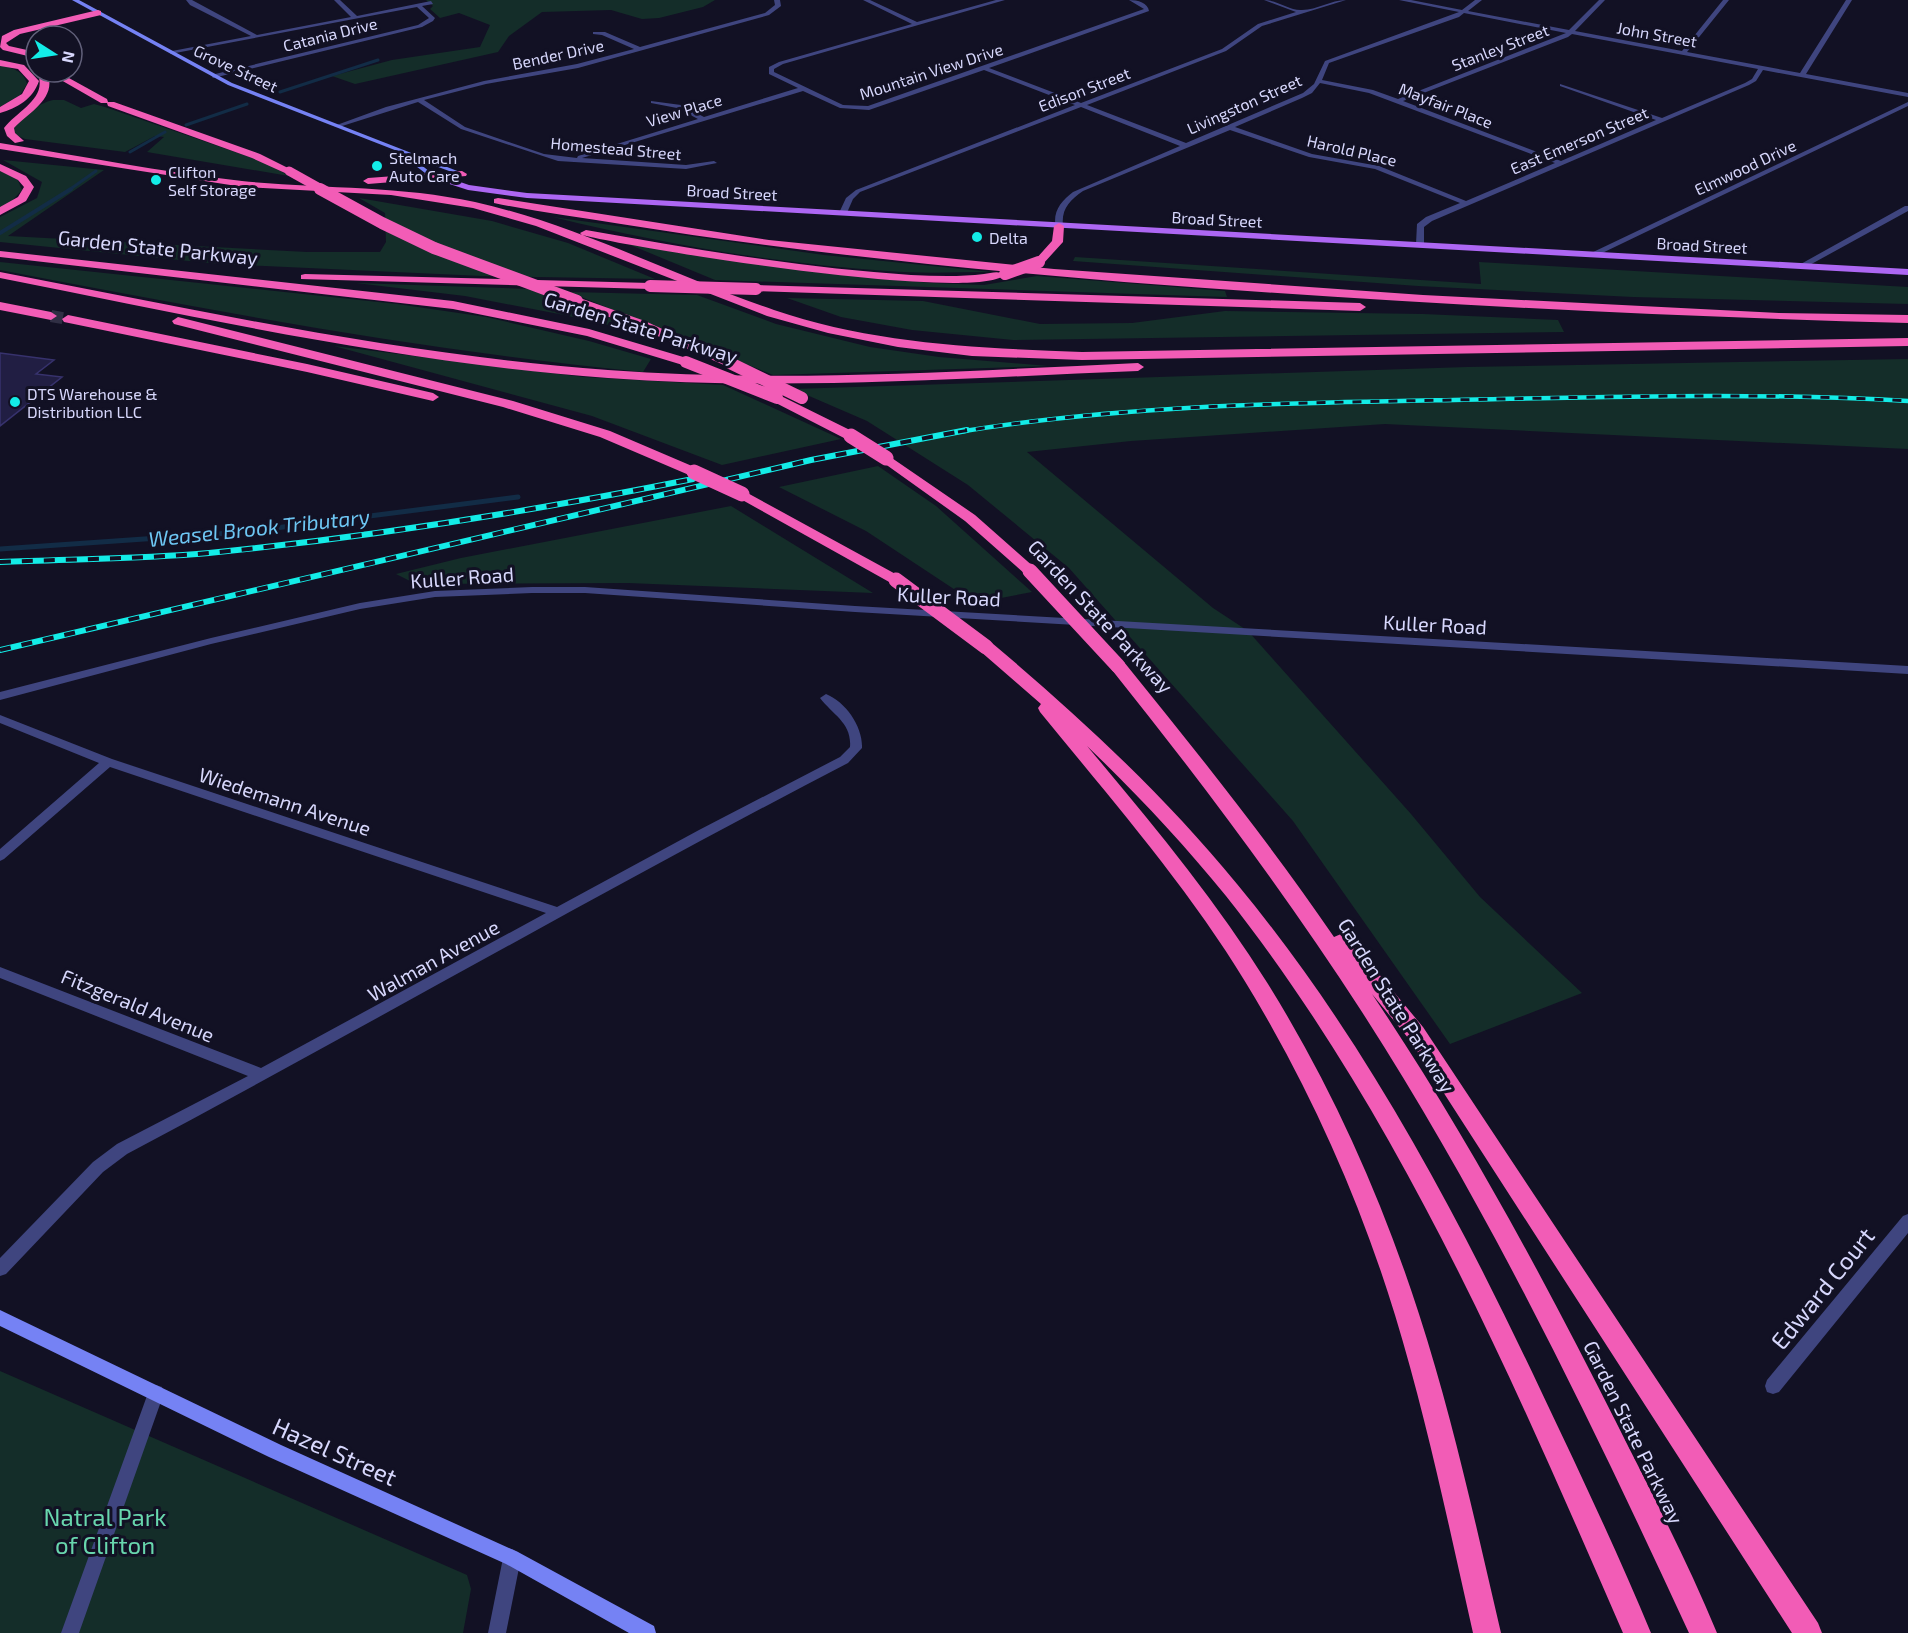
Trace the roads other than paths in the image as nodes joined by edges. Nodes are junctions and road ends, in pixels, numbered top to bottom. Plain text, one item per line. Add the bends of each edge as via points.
1 (75, 0) edge
2 (189, 0) edge
3 (337, 0) edge
4 (777, 0) edge
5 (866, 0) edge
6 (1002, 0) edge
7 (1132, 0) edge
8 (1266, 0) edge
9 (1343, 0) edge
10 (1402, 0) edge
11 (1479, 0) edge
12 (1602, 0) edge
13 (1726, 0) edge
14 (1850, 0) edge
15 (430, 3) dead end
16 (417, 5) junction
17 (1300, 12) junction
18 (1464, 12) junction
19 (98, 13) junction
20 (354, 16) junction
21 (915, 23) junction
22 (51, 24) edge
23 (24, 30) edge
24 (1569, 32) junction
25 (595, 33) dead end
26 (255, 36) junction
27 (639, 49) junction
28 (24, 52) edge
29 (172, 53) junction
30 (1683, 53) junction
31 (0, 56) edge
32 (24, 61) edge
33 (0, 63) edge
34 (985, 68) junction
35 (1761, 68) junction
36 (1802, 75) junction
37 (213, 76) junction
38 (1319, 81) junction
39 (45, 84) edge
40 (76, 84) edge
41 (1562, 86) dead end
42 (803, 89) junction
43 (1908, 95) edge
44 (419, 100) junction
45 (1398, 101) junction
46 (652, 102) dead end
47 (1908, 104) edge
48 (1079, 105) junction
49 (0, 110) edge
50 (702, 118) junction
51 (1662, 120) junction
52 (337, 126) junction
53 (1231, 128) junction
54 (0, 138) edge
55 (19, 141) junction
56 (1184, 145) junction
57 (0, 146) edge
58 (392, 147) junction
59 (0, 157) edge
60 (574, 159) junction
61 (714, 163) dead end
62 (1561, 163) junction
63 (0, 167) edge
64 (135, 167) junction
65 (462, 174) junction
66 (431, 175) junction
67 (333, 182) junction
68 (524, 194) junction
69 (1466, 203) junction
70 (1908, 208) edge
71 (0, 212) edge
72 (843, 213) junction
73 (540, 224) junction
74 (1059, 226) junction
75 (1420, 244) junction
76 (0, 254) edge
77 (1593, 254) junction
78 (1803, 265) junction
79 (1908, 272) edge
80 (172, 273) junction
81 (0, 275) edge
82 (0, 283) edge
83 (0, 306) edge
84 (51, 316) tunnel mouth
85 (1792, 316) junction
86 (68, 319) tunnel mouth
87 (1908, 319) edge
88 (1908, 342) edge
89 (1658, 346) junction
90 (605, 434) junction
91 (851, 436) junction
92 (1014, 670) junction
93 (1908, 670) edge
94 (0, 696) edge
95 (825, 698) dead end
96 (0, 718) edge
97 (108, 762) junction
98 (1260, 844) junction
99 (0, 856) edge
100 (560, 912) junction
101 (0, 972) edge
102 (262, 1075) junction
103 (1908, 1221) edge
104 (0, 1269) edge
105 (0, 1318) edge
106 (1773, 1386) dead end
107 (156, 1393) junction
108 (512, 1557) junction
109 (70, 1633) edge
110 (497, 1633) edge
111 (647, 1633) edge
112 (1487, 1633) edge
113 (1637, 1633) edge
114 (1703, 1633) edge
115 (1808, 1633) edge

1 - 19 street, Grove Street
2 - 26 street
3 - 20 street
4 - 27 street, Bender Drive via 777,6 767,14
5 - 21 street
6 - 21 street, Mountain View Drive
7 - 34 street, Mountain View Drive via 1147,10
8 - 17 street
9 - 17 street, Edison Street
10 - 18 street, John Street
11 - 18 street, Livingston Street
12 - 24 street, Stanley Street
13 - 30 street
14 - 36 street
15 - 16 street
16 - 20 street
16 - 37 street, Catania Drive via 432,18 420,26
17 - 48 street, Edison Street via 1260,25 1224,50
18 - 24 street, John Street
18 - 38 street, Livingston Street via 1336,57 1323,67
19 - 22 highway
19 - 29 street, Grove Street
20 - 26 street
21 - 42 street, Mountain View Drive via 771,68 771,73
23 - 28 highway via 1,43
24 - 30 street, John Street
24 - 45 street, Stanley Street
25 - 27 street
26 - 29 street
27 - 44 street, Bender Drive
29 - 37 street, Grove Street
30 - 35 street, John Street
31 - 32 highway
33 - 49 highway via 21,67 34,81 25,96
34 - 42 street, Mountain View Drive via 869,108 842,107
34 - 48 street
35 - 36 street, John Street
35 - 51 street, East Emerson Street via 1747,84
36 - 43 street, John Street
37 - 52 street, Grove Street
38 - 45 street, Mayfair Place via 1355,87
38 - 53 street, Livingston Street via 1311,91
39 - 55 highway via 42,96 9,128 10,135
40 - 91 highway, bridge via 107,103 289,171 416,239 641,324 728,362 802,398
41 - 51 street
42 - 50 street, View Place
44 - 52 street, Bender Drive
44 - 60 street, Homestead Street via 463,128 542,155
45 - 62 street, Mayfair Place
46 - 50 street via 679,106
47 - 77 street, Elmwood Drive
48 - 56 street
48 - 72 street, Edison Street via 858,191
50 - 60 street, View Place
51 - 62 street, East Emerson Street
52 - 58 street, Grove Street
53 - 56 street, Livingston Street
53 - 69 street, Harold Place via 1311,156 1377,167
54 - 55 highway
55 - 67 highway via 261,180
56 - 74 street, Livingston Street via 1081,190 1063,205 1057,216
57 - 64 highway
58 - 65 street, Grove Street
58 - 66 street, Grove Street
59 - 64 highway
60 - 61 street, Homestead Street via 686,167
62 - 69 street, East Emerson Street
63 - 71 highway via 22,178 29,187 22,199
64 - 73 highway via 265,187 414,195 474,205
65 - 66 highway
65 - 68 main road, Broad Street
66 - 67 highway
66 - 68 main road, Broad Street via 469,187
67 - 85 highway via 432,190 722,237 937,262 1401,298
68 - 72 main road, Broad Street
69 - 75 street, East Emerson Street via 1419,226
70 - 78 street
72 - 74 main road, Broad Street
73 - 74 highway, bridge via 714,255 933,280 1005,274 1039,262 1057,242
73 - 89 highway via 771,314 864,337 963,351 1082,356
74 - 75 main road, Broad Street
75 - 77 main road, Broad Street
76 - 80 highway, Garden State Parkway
77 - 78 main road, Broad Street
78 - 79 main road, Broad Street
80 - 85 highway, bridge
80 - 91 highway, Garden State Parkway, bridge via 404,298 589,333 686,362 777,398
81 - 89 highway via 339,340 555,370 667,378 862,377
82 - 90 highway via 330,358 508,404
83 - 84 highway
85 - 87 highway
86 - 90 highway
88 - 89 highway
90 - 92 highway, bridge via 742,494 896,579
91 - 98 highway, Garden State Parkway, bridge via 970,518 1030,571 1188,749
92 - 112 highway via 1196,892 1262,991 1335,1130 1407,1314
92 - 113 highway via 1080,727 1172,821 1240,902 1326,1022 1395,1135 1465,1264 1549,1437
93 - 94 street, Kuller Road via 585,590 532,590 435,594 360,606
95 - 100 street, Walman Avenue via 856,732 852,754
96 - 97 street, Wiedemann Avenue
97 - 99 street
97 - 100 street, Wiedemann Avenue
98 - 114 highway, Garden State Parkway via 1381,1021 1479,1187 1604,1422
98 - 115 highway via 1416,1033
100 - 102 street, Walman Avenue
101 - 102 street, Fitzgerald Avenue
102 - 104 street, Walman Avenue via 122,1149 98,1167
103 - 106 street, Edward Court
105 - 107 street, Hazel Street
107 - 108 street, Hazel Street
107 - 109 street
108 - 110 street
108 - 111 street, Hazel Street

